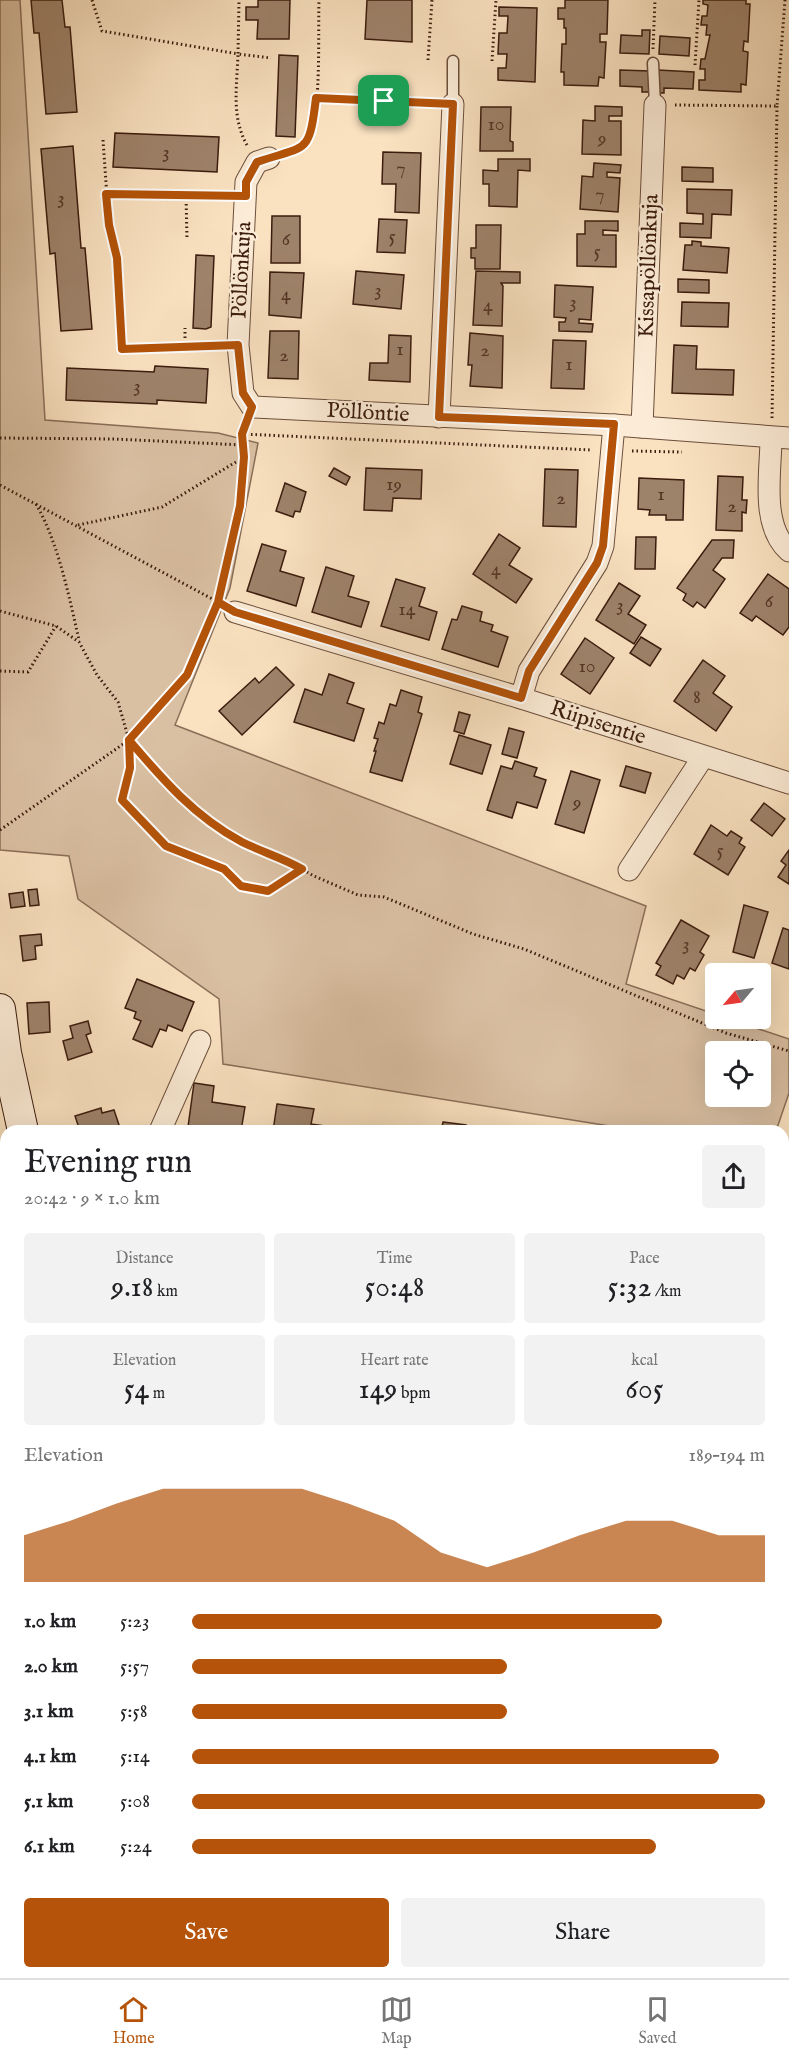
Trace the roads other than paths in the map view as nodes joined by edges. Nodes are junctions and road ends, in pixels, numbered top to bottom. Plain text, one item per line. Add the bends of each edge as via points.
1 (453, 61) dead end
2 (653, 63) road end
3 (453, 104) joint
4 (655, 105) joint
5 (263, 160) road end
6 (247, 400) joint
7 (439, 417) junction
8 (614, 424) junction
9 (642, 427) junction
10 (780, 438) edge
11 (789, 551) edge
12 (227, 607) road end
13 (521, 698) junction
14 (703, 757) junction
15 (789, 783) edge
16 (629, 870) dead end
17 (0, 1009) edge
18 (200, 1041) dead end
19 (22, 1125) edge
20 (163, 1125) edge

1 - 3 lane
2 - 4 lane
3 - 7 street
4 - 9 street, Kissapöllönkuja
5 - 6 street, Pöllönkuja via 246,182 238,345
6 - 7 street, Pöllöntie
7 - 8 street, Pöllöntie
8 - 9 street, Pöllöntie
8 - 13 street via 603,546 597,563 529,671
9 - 10 street, Pöllöntie
10 - 11 street via 772,513 775,531
12 - 13 street, Riipisentie
13 - 14 street, Riipisentie
14 - 15 street, Riipisentie
14 - 16 street
17 - 19 street
18 - 20 street

